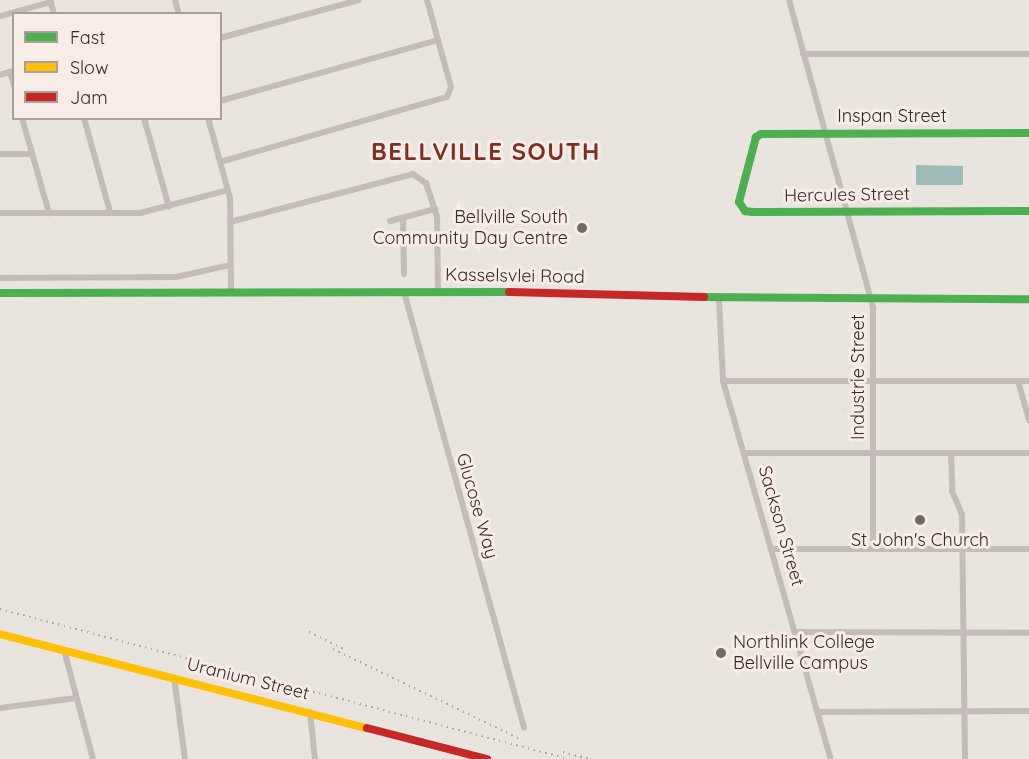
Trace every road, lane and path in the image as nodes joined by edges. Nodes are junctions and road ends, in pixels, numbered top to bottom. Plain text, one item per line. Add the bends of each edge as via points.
1 (359, 0) edge
2 (427, 0) edge
3 (789, 0) edge
4 (50, 1) edge
5 (13, 12) edge
6 (222, 37) edge
7 (438, 40) junction
8 (803, 54) junction
9 (1029, 54) edge
10 (12, 71) edge
11 (0, 75) edge
12 (222, 100) edge
13 (23, 120) edge
14 (85, 120) edge
15 (145, 120) edge
16 (209, 120) edge
17 (824, 133) junction
18 (1029, 133) edge
19 (756, 137) joint
20 (0, 154) edge
21 (32, 154) junction
22 (220, 162) junction
23 (228, 190) junction
24 (170, 207) junction
25 (435, 209) junction
26 (846, 211) junction
27 (1029, 211) edge
28 (110, 212) junction
29 (0, 213) edge
30 (49, 213) junction
31 (403, 218) junction
32 (390, 221) dead end
33 (230, 222) junction
34 (230, 265) junction
35 (404, 274) dead end
36 (0, 278) edge
37 (231, 292) junction
38 (404, 292) junction
39 (438, 292) junction
40 (0, 293) edge
41 (719, 298) junction
42 (871, 298) junction
43 (1029, 299) edge
44 (723, 381) junction
45 (874, 381) junction
46 (1018, 381) junction
47 (1029, 381) edge
48 (1029, 420) edge
49 (745, 453) junction
50 (873, 453) junction
51 (951, 453) junction
52 (1029, 453) edge
53 (772, 549) junction
54 (873, 549) junction
55 (963, 549) junction
56 (1029, 549) edge
57 (795, 633) junction
58 (964, 633) junction
59 (1029, 633) edge
60 (0, 634) edge
61 (64, 650) junction
62 (174, 677) junction
63 (76, 698) junction
64 (0, 708) edge
65 (310, 711) junction
66 (965, 711) junction
67 (1029, 711) edge
68 (817, 712) junction
69 (525, 728) dead end
70 (459, 755) edge
71 (93, 759) edge
72 (185, 759) edge
73 (315, 759) edge
74 (487, 759) edge
75 (831, 759) edge
76 (964, 759) edge

1 - 6 street
2 - 7 street
3 - 8 street, Industrie Street
4 - 5 street
7 - 12 street
7 - 22 street via 451,87 447,97
8 - 9 street
8 - 17 street, Industrie Street
10 - 11 street
13 - 21 street
14 - 28 street
15 - 24 street
16 - 22 street
17 - 18 street, Inspan Street
17 - 19 street, Inspan Street
17 - 26 street, Industrie Street
19 - 26 street, Hercules Street via 740,199 744,211
20 - 21 street
21 - 30 street
22 - 23 street
23 - 24 street
23 - 33 street
24 - 28 street via 140,213
25 - 31 street
25 - 33 street via 426,183 409,174
25 - 39 street
26 - 27 street, Hercules Street
26 - 42 street, Industrie Street
28 - 30 street
29 - 30 street
31 - 32 street
31 - 35 street
33 - 34 street
34 - 36 street via 176,277
34 - 37 street
37 - 38 street, Kasselsvlei Road
37 - 40 street, Kasselsvlei Road
38 - 39 street, Kasselsvlei Road
38 - 69 street, Glucose Way
39 - 41 street, Kasselsvlei Road
41 - 42 street, Kasselsvlei Road
41 - 44 street, Sackson Street
42 - 43 street, Kasselsvlei Road
42 - 45 street, Industrie Street
44 - 45 street
44 - 49 street, Sackson Street
45 - 46 street
45 - 50 street, Industrie Street
46 - 47 street
46 - 48 street
49 - 50 street
49 - 53 street, Sackson Street
50 - 51 street
50 - 54 street, Industrie Street
51 - 52 street
51 - 55 street via 952,491 962,515
53 - 54 street
53 - 57 street, Sackson Street
54 - 55 street
55 - 56 street
55 - 58 street
57 - 58 street
57 - 68 street, Sackson Street
58 - 59 street
58 - 66 street
60 - 61 street, Uranium Street
61 - 62 street, Uranium Street
61 - 63 street
62 - 65 street, Uranium Street
62 - 72 street
63 - 64 street
63 - 71 street
65 - 70 street, Uranium Street
65 - 73 street
66 - 67 street
66 - 68 street
66 - 76 street
68 - 75 street, Sackson Street
70 - 74 street, Uranium Street

